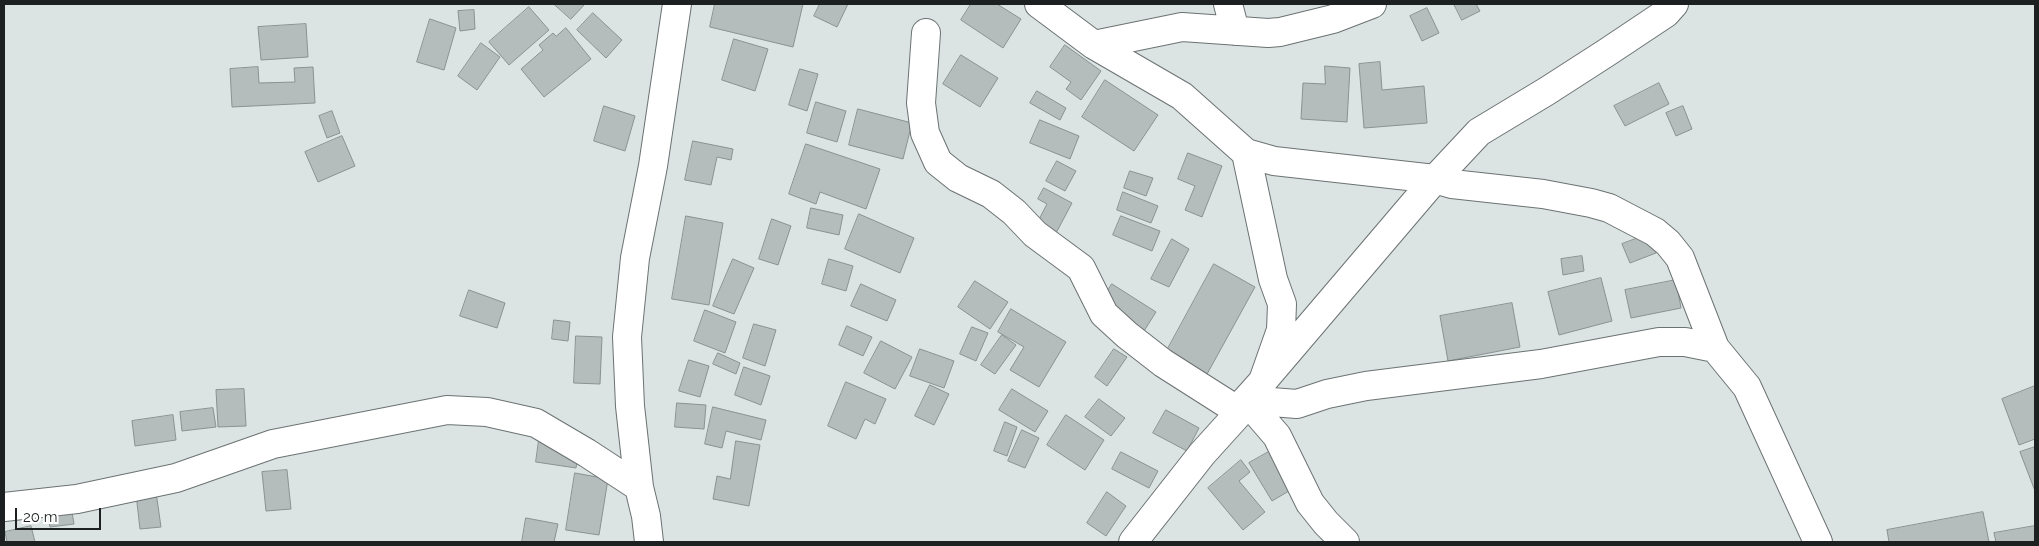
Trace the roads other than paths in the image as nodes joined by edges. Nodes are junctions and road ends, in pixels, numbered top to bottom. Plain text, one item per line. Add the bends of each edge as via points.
1 (676, 4) edge
2 (1039, 4) edge
3 (1228, 4) edge
4 (1372, 4) edge
5 (1674, 4) edge
6 (1235, 31) junction
7 (926, 33) dead end
8 (1094, 45) junction
9 (1246, 153) junction
10 (1435, 179) junction
11 (1715, 348) junction
12 (1249, 398) junction
13 (639, 487) junction
14 (4, 507) edge
15 (648, 542) edge
16 (1133, 542) edge
17 (1345, 542) edge
18 (1818, 542) edge

1 - 13 street via 635,258 627,337 630,406
2 - 8 street
3 - 6 street
4 - 6 street via 1333,19 1280,32
5 - 10 street via 1666,13 1606,53 1479,132
6 - 8 street via 1182,27
7 - 12 street via 921,103 925,133 938,162 958,178 991,194 1035,234 1080,268 1104,314 1163,363
8 - 9 street via 1182,96
9 - 10 street via 1274,161
9 - 12 street via 1282,304 1281,330
10 - 11 street via 1591,203 1609,208 1655,232 1680,258
10 - 12 street
11 - 12 street via 1686,342 1659,342 1541,364 1366,386 1297,404
11 - 18 street via 1747,387
12 - 16 street
12 - 17 street via 1276,436 1310,503
13 - 14 street via 536,423 487,412 447,410 273,444 176,478 77,499
13 - 15 street

